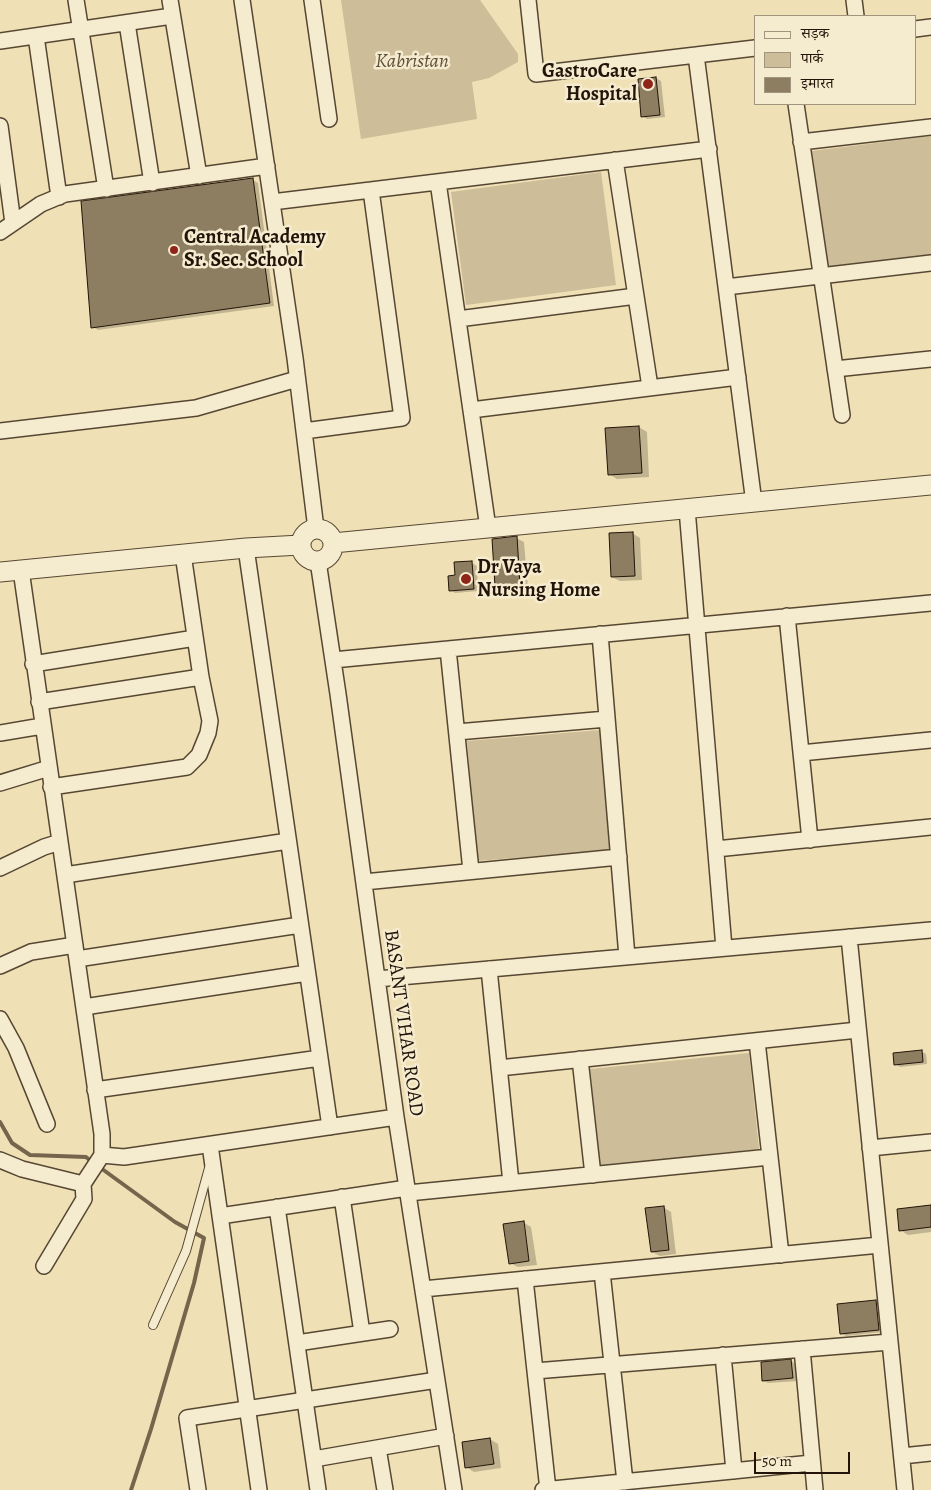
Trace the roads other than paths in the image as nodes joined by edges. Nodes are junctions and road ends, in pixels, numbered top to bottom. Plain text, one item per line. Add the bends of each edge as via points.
1 (76, 0) edge
2 (170, 0) edge
3 (242, 0) edge
4 (312, 0) edge
5 (528, 0) edge
6 (854, 0) edge
7 (856, 15) edge
8 (172, 16) junction
9 (127, 23) junction
10 (931, 27) edge
11 (916, 29) edge
12 (81, 30) junction
13 (36, 36) junction
14 (0, 41) edge
15 (754, 48) edge
16 (696, 55) junction
17 (796, 105) edge
18 (329, 119) dead end
19 (0, 126) edge
20 (931, 127) edge
21 (801, 142) junction
22 (708, 149) junction
23 (615, 160) junction
24 (267, 166) junction
25 (199, 176) junction
26 (438, 182) junction
27 (152, 183) junction
28 (106, 189) junction
29 (371, 190) junction
30 (58, 196) junction
31 (272, 202) junction
32 (13, 223) junction
33 (0, 232) edge
34 (931, 263) edge
35 (821, 276) junction
36 (726, 287) junction
37 (636, 296) junction
38 (458, 319) junction
39 (931, 359) edge
40 (835, 369) junction
41 (738, 377) junction
42 (298, 379) junction
43 (650, 388) junction
44 (471, 410) junction
45 (842, 414) dead end
46 (0, 431) edge
47 (304, 431) junction
48 (931, 485) edge
49 (754, 502) junction
50 (687, 509) junction
51 (488, 528) junction
52 (316, 529) junction
53 (333, 543) junction
54 (301, 545) junction
55 (246, 548) junction
56 (183, 554) junction
57 (318, 561) junction
58 (21, 570) junction
59 (0, 572) edge
60 (931, 603) edge
61 (787, 616) junction
62 (697, 624) junction
63 (600, 634) junction
64 (195, 638) junction
65 (448, 649) junction
66 (333, 660) junction
67 (33, 664) junction
68 (201, 677) junction
69 (39, 702) junction
70 (607, 719) junction
71 (42, 726) junction
72 (0, 732) edge
73 (457, 732) junction
74 (931, 740) edge
75 (801, 753) junction
76 (49, 768) junction
77 (0, 783) edge
78 (51, 787) junction
79 (931, 827) edge
80 (810, 840) junction
81 (288, 841) junction
82 (60, 842) junction
83 (716, 849) junction
84 (619, 857) junction
85 (0, 868) edge
86 (471, 872) junction
87 (64, 875) junction
88 (364, 882) junction
89 (300, 925) junction
90 (931, 930) edge
91 (849, 937) junction
92 (724, 948) junction
93 (76, 952) junction
94 (627, 956) junction
95 (0, 966) edge
96 (489, 969) junction
97 (307, 972) junction
98 (377, 979) junction
99 (84, 1007) junction
100 (0, 1019) edge
101 (858, 1030) junction
102 (757, 1041) junction
103 (320, 1058) junction
104 (580, 1060) junction
105 (499, 1068) junction
106 (95, 1090) junction
107 (396, 1117) junction
108 (47, 1124) dead end
109 (330, 1127) junction
110 (931, 1142) edge
111 (870, 1148) junction
112 (211, 1152) junction
113 (102, 1154) junction
114 (770, 1157) junction
115 (0, 1160) edge
116 (594, 1175) junction
117 (86, 1179) junction
118 (511, 1183) junction
119 (408, 1190) junction
120 (342, 1197) junction
121 (277, 1207) junction
122 (220, 1216) junction
123 (880, 1245) junction
124 (781, 1255) junction
125 (44, 1266) dead end
126 (602, 1272) junction
127 (525, 1279) junction
128 (423, 1289) junction
129 (153, 1325) dead end
130 (390, 1329) dead end
131 (362, 1333) junction
132 (890, 1342) junction
133 (297, 1343) junction
134 (802, 1349) junction
135 (723, 1356) junction
136 (612, 1365) junction
137 (535, 1371) junction
138 (437, 1380) junction
139 (306, 1400) junction
140 (248, 1409) junction
141 (446, 1436) junction
142 (378, 1448) junction
143 (931, 1453) edge
144 (902, 1456) junction
145 (314, 1459) junction
146 (812, 1463) junction
147 (734, 1471) junction
148 (625, 1482) junction
149 (198, 1490) edge
150 (259, 1490) edge
151 (318, 1490) edge
152 (384, 1490) edge
153 (454, 1490) edge
154 (543, 1490) edge
155 (548, 1490) edge
156 (815, 1490) edge
157 (905, 1490) edge

1 - 12 street
2 - 8 street
3 - 24 street
4 - 18 street
5 - 16 street via 536,74
6 - 7 street
8 - 9 street
8 - 25 street
9 - 12 street
9 - 27 street
10 - 11 street
12 - 13 street
12 - 28 street
13 - 14 street
13 - 30 street
15 - 16 street
16 - 22 street
17 - 21 street
19 - 32 street
20 - 21 street
21 - 35 street
22 - 23 street
22 - 36 street
23 - 26 street
23 - 37 street
24 - 25 street
24 - 31 street
25 - 27 street
26 - 29 street
26 - 38 street
27 - 28 street
28 - 30 street
29 - 31 street
29 - 47 street via 402,418
30 - 32 street
31 - 42 street
32 - 33 street
34 - 35 street
35 - 36 street
35 - 40 street
36 - 41 street
37 - 38 street
37 - 43 street
38 - 44 street
39 - 40 street
40 - 45 street
41 - 43 street
41 - 49 street
42 - 46 street via 196,408
42 - 47 street
43 - 44 street
44 - 51 street
47 - 52 street
48 - 49 street
49 - 50 street
50 - 51 street
50 - 62 street
51 - 53 street
52 - 53 street via 327,532
52 - 54 street via 305,535
53 - 57 street via 329,556
54 - 55 street
54 - 57 street via 304,554
55 - 56 street
55 - 81 street
56 - 58 street
56 - 64 street
57 - 66 street, BASANT VIHAR ROAD
58 - 59 street
58 - 67 street
60 - 61 street
61 - 62 street
61 - 75 street
62 - 63 street
62 - 83 street
63 - 65 street
63 - 70 street
64 - 67 street
64 - 68 street
65 - 66 street
65 - 73 street
66 - 88 street, BASANT VIHAR ROAD
67 - 69 street
68 - 69 street
68 - 78 street via 210,721 198,755 187,767
69 - 71 street
70 - 73 street
70 - 84 street
71 - 72 street
71 - 76 street
73 - 86 street
74 - 75 street
75 - 80 street
76 - 77 street
76 - 78 street
78 - 82 street
79 - 80 street
80 - 83 street
81 - 87 street
81 - 89 street
82 - 85 street
82 - 87 street
83 - 92 street
84 - 86 street
84 - 94 street
86 - 88 street
87 - 93 street
88 - 98 street, BASANT VIHAR ROAD
89 - 93 street
89 - 97 street
90 - 91 street
91 - 92 street
91 - 101 street
92 - 94 street
93 - 95 street via 31,952
93 - 99 street
94 - 96 street
96 - 98 street
96 - 105 street
97 - 99 street
97 - 103 street
98 - 107 street, BASANT VIHAR ROAD
99 - 106 street
100 - 108 street via 16,1048
101 - 102 street
101 - 111 street
102 - 104 street
102 - 114 street
103 - 106 street
103 - 109 street
104 - 105 street
104 - 116 street
105 - 118 street
106 - 113 street
107 - 109 street
107 - 119 street, BASANT VIHAR ROAD
109 - 112 street
110 - 111 street
111 - 123 street
112 - 113 street via 124,1158
112 - 122 street
112 - 129 lane via 186,1252
113 - 117 street
114 - 116 street
114 - 124 street
115 - 117 street via 22,1169
116 - 118 street
117 - 125 street via 84,1199
118 - 119 street
119 - 120 street
119 - 128 street, BASANT VIHAR ROAD
120 - 121 street
120 - 131 street
121 - 122 street
121 - 133 street
122 - 140 street
123 - 124 street
123 - 132 street
124 - 126 street
126 - 127 street
126 - 136 street
127 - 128 street
127 - 137 street
128 - 138 street, BASANT VIHAR ROAD
130 - 131 street
131 - 133 street
132 - 134 street
132 - 144 street
133 - 139 street
134 - 135 street
134 - 146 street
135 - 136 street
135 - 147 street
136 - 137 street
136 - 148 street
137 - 155 street
138 - 139 street
138 - 141 street, BASANT VIHAR ROAD
139 - 140 street
139 - 145 street
140 - 149 street via 188,1418
140 - 150 street
141 - 142 street
141 - 153 street, BASANT VIHAR ROAD
142 - 145 street
142 - 152 street
143 - 144 street
144 - 157 street
145 - 151 street
146 - 147 street
146 - 156 street
147 - 148 street
148 - 155 street
154 - 155 street

